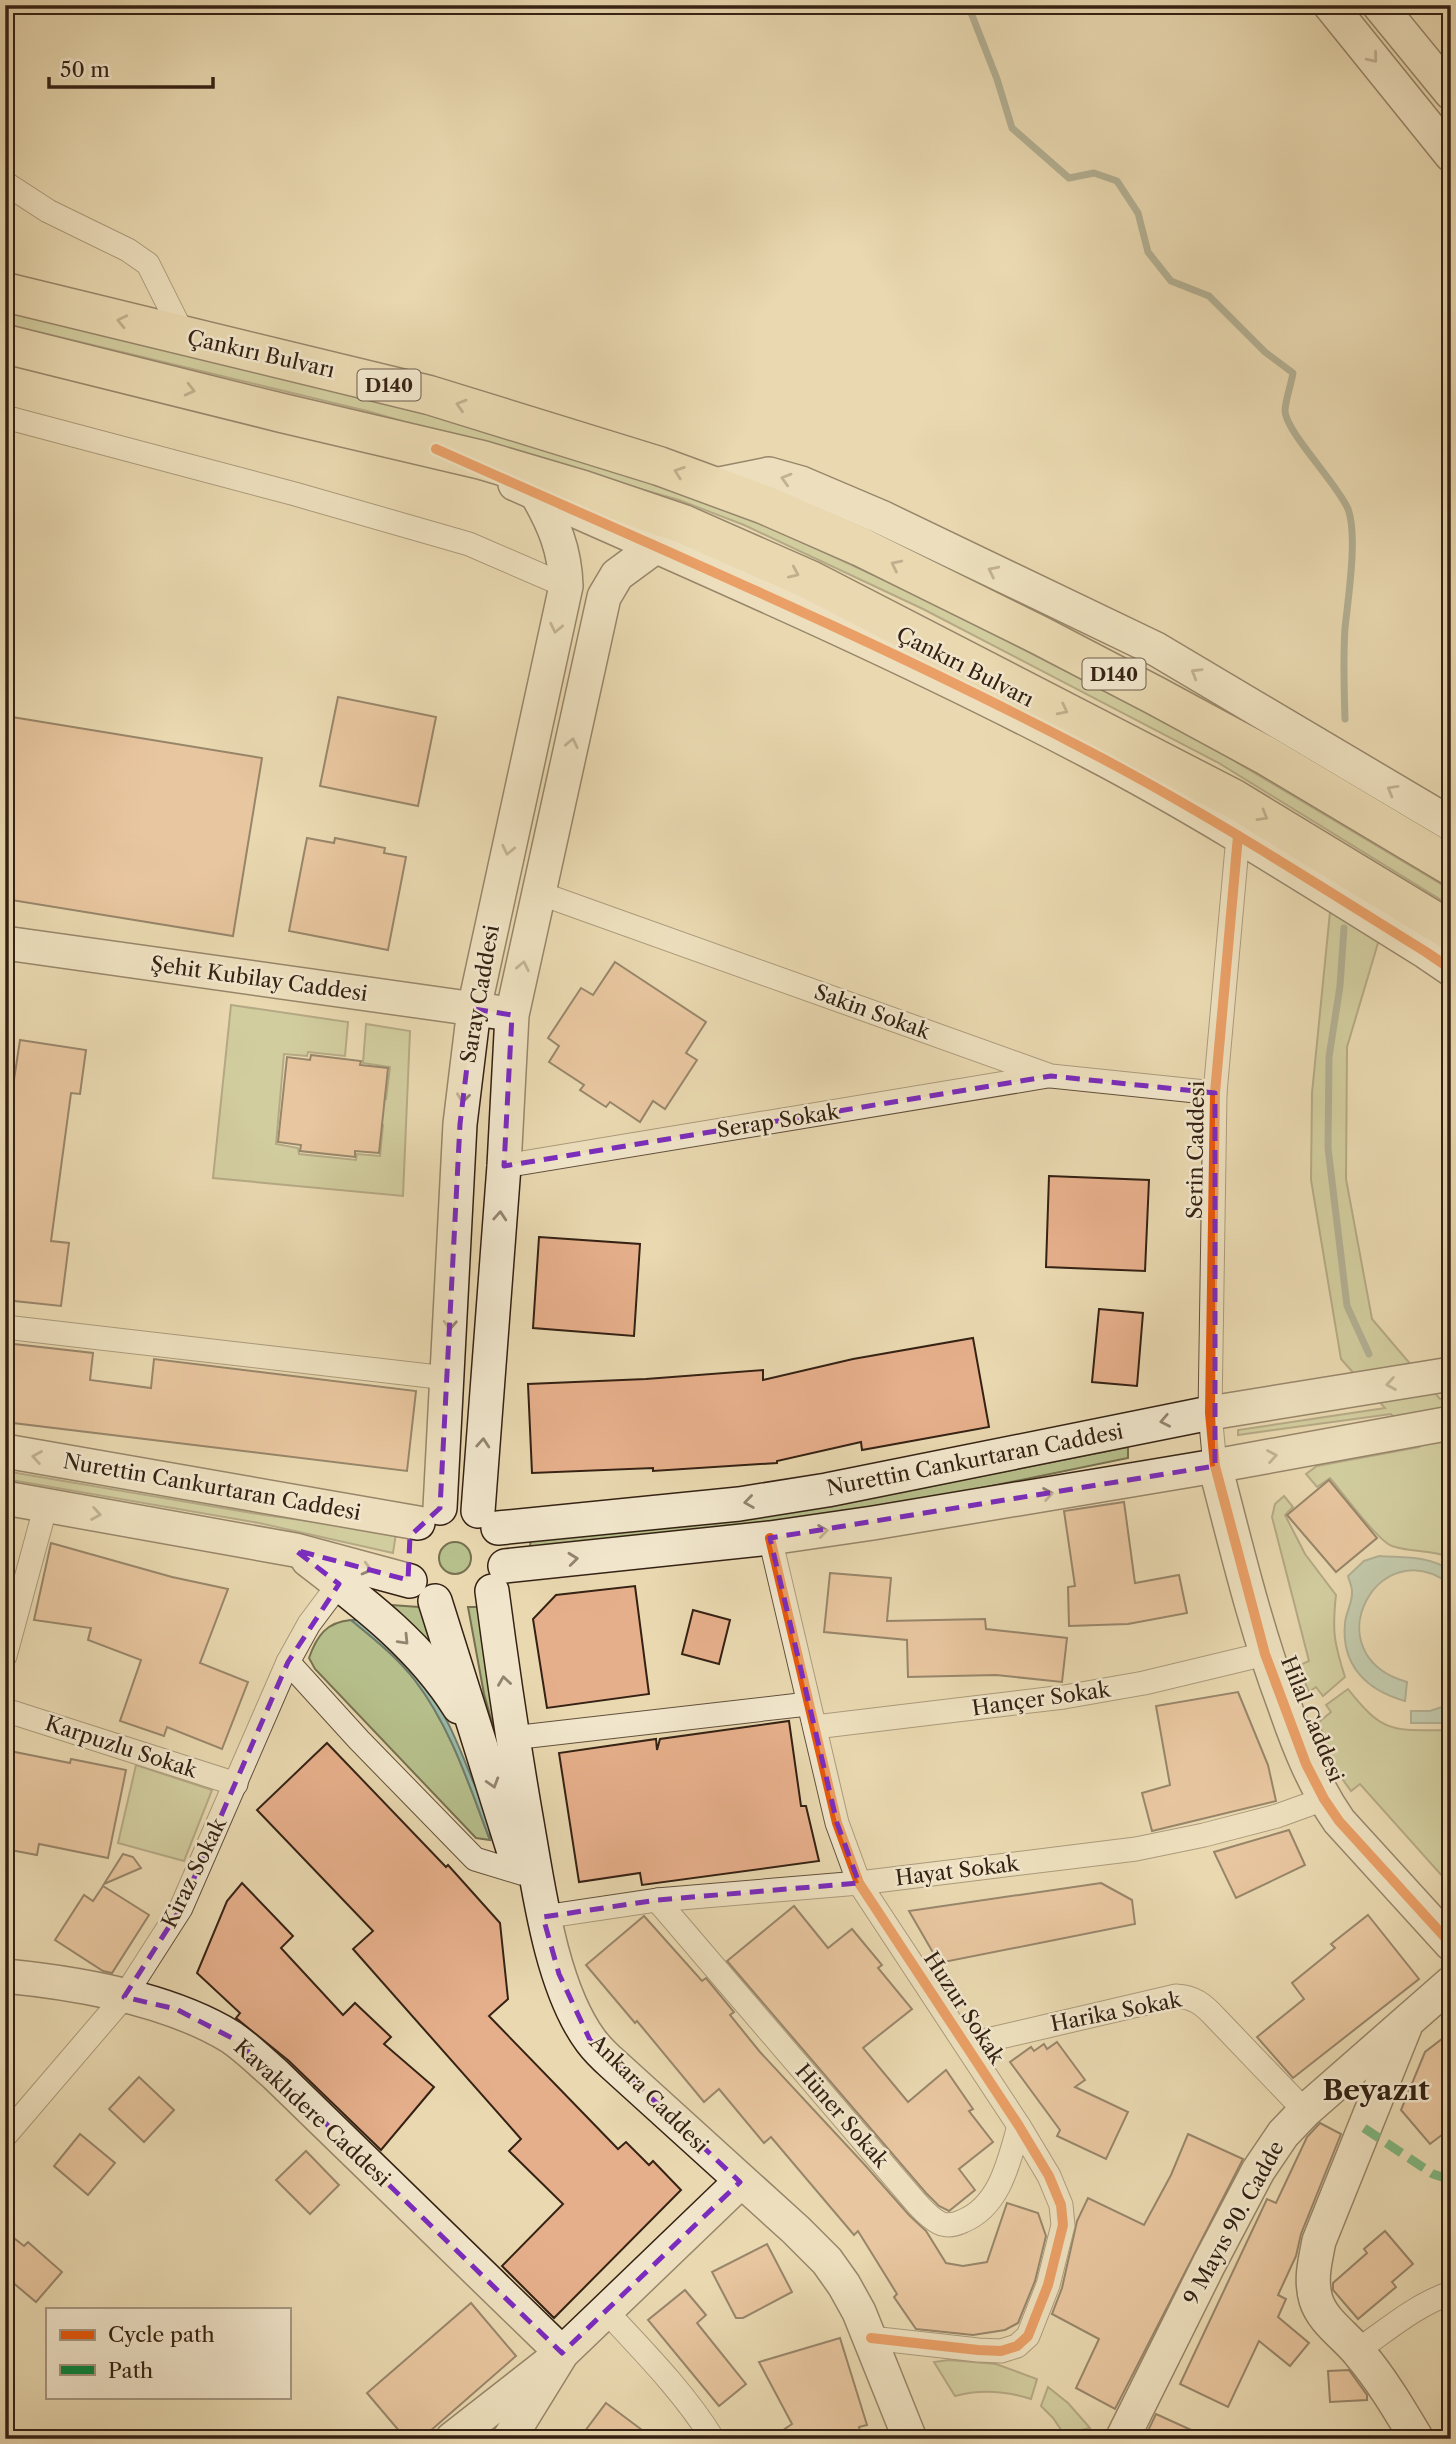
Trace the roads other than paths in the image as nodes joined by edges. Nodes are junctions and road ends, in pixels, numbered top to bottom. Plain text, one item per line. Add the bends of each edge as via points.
1 (1330, 5) edge
2 (1379, 5) edge
3 (1451, 93) edge
4 (1451, 155) edge
5 (5, 183) edge
6 (5, 292) edge
7 (184, 336) junction
8 (5, 344) edge
9 (5, 418) edge
10 (436, 449) junction
11 (715, 485) junction
12 (536, 493) junction
13 (655, 547) junction
14 (566, 586) junction
15 (1451, 824) edge
16 (1238, 836) junction
17 (1451, 866) edge
18 (539, 892) junction
19 (1451, 931) edge
20 (5, 943) edge
21 (1451, 970) edge
22 (474, 1009) junction
23 (512, 1015) junction
24 (1051, 1076) junction
25 (1215, 1093) junction
26 (504, 1166) junction
27 (5, 1327) edge
28 (1440, 1376) edge
29 (447, 1378) junction
30 (1210, 1412) junction
31 (1451, 1423) edge
32 (5, 1451) edge
33 (1214, 1466) junction
34 (5, 1498) edge
35 (46, 1506) junction
36 (429, 1515) junction
37 (488, 1520) junction
38 (770, 1538) junction
39 (295, 1550) junction
40 (498, 1578) junction
41 (339, 1584) junction
42 (422, 1591) junction
43 (1265, 1654) junction
44 (5, 1656) edge
45 (288, 1662) junction
46 (808, 1704) junction
47 (5, 1710) edge
48 (815, 1727) junction
49 (512, 1738) junction
50 (480, 1740) junction
51 (236, 1784) junction
52 (1324, 1799) junction
53 (521, 1873) junction
54 (859, 1883) junction
55 (657, 1900) junction
56 (544, 1917) junction
57 (1451, 1944) edge
58 (5, 1976) edge
59 (1451, 1983) edge
60 (124, 1997) junction
61 (1408, 2020) junction
62 (966, 2045) junction
63 (1305, 2111) junction
64 (1019, 2126) junction
65 (5, 2136) edge
66 (740, 2182) junction
67 (1451, 2293) edge
68 (606, 2311) junction
69 (871, 2338) junction
70 (1358, 2350) junction
71 (562, 2353) junction
72 (452, 2439) edge
73 (509, 2439) edge
74 (713, 2439) edge
75 (910, 2439) edge
76 (1122, 2439) edge
77 (1417, 2439) edge

1 -> 4 street
2 - 3 street
5 - 7 street via 148,264
7 -> 6 highway, Çankırı Bulvarı / D140
11 -> 7 highway, Çankırı Bulvarı / D140 via 429,395
8 -> 10 highway, Çankırı Bulvarı / D140
9 - 14 street via 469,544
10 - 12 street, Çankırı Bulvarı
10 -> 19 highway, Çankırı Bulvarı / D140 via 683,524 822,586 1234,799
15 -> 11 street via 1156,649 881,517 769,474
17 -> 11 highway, Çankırı Bulvarı / D140 via 1265,755 1039,635 861,547
12 - 13 street, Çankırı Bulvarı
12 - 14 street, Saray Caddesi via 561,546
13 - 16 street, Çankırı Bulvarı via 901,656 1092,753
18 -> 13 street, Saray Caddesi via 604,597 617,575
14 -> 22 street, Saray Caddesi
16 - 21 street, Çankırı Bulvarı
16 - 25 street, Serin Caddesi
23 -> 18 street, Saray Caddesi
18 - 24 street, Sakin Sokak
20 - 22 street, Şehit Kubilay Caddesi
22 - 23 street, Şehit Kubilay Caddesi
22 -> 29 street, Saray Caddesi via 460,1124
23 - 26 street, Saray Caddesi
24 - 25 street, Sakin Sokak
24 - 26 street, Serap Sokak
25 - 30 street, Serin Caddesi
37 -> 26 street, Saray Caddesi
27 - 29 street
28 -> 30 street, Nurettin Cankurtaran Caddesi
29 - 36 street, Saray Caddesi
30 - 33 street, Serin Caddesi
30 -> 37 street, Nurettin Cankurtaran Caddesi via 739,1504
33 -> 31 street, Nurettin Cankurtaran Caddesi
36 -> 32 street, Nurettin Cankurtaran Caddesi
38 -> 33 street, Nurettin Cankurtaran Caddesi
33 - 43 street, Hilal Caddesi
34 - 35 street
35 -> 39 street
35 - 44 street
36 - 37 street via 466,1507
36 - 42 street via 410,1535 406,1550
37 - 40 street via 503,1540
40 -> 38 street, Nurettin Cankurtaran Caddesi
38 - 46 street, Huzur Sokak
39 - 41 street, Ankara Caddesi
39 -> 42 street
40 - 42 street via 480,1600 468,1604 455,1606
49 -> 40 street, Ankara Caddesi
41 - 45 street, Kiraz Sokak
41 -> 50 street, Ankara Caddesi via 424,1660
42 - 50 street, Ankara Caddesi
43 - 48 street, Hançer Sokak via 1064,1697
43 - 52 street, Hilal Caddesi
45 - 51 street, Kiraz Sokak
45 - 53 street via 475,1859
46 - 48 street, Huzur Sokak
46 - 49 street
47 - 51 street, Karpuzlu Sokak
48 - 54 street, Huzur Sokak via 837,1823
49 - 56 street, Ankara Caddesi
50 -> 53 street, Ankara Caddesi
51 - 60 street, Kiraz Sokak via 181,1908
52 - 54 street, Hayat Sokak via 1277,1816 1136,1849
52 - 57 street, Hilal Caddesi via 1356,1841
53 - 56 street, Ankara Caddesi
54 - 55 street, Hayat Sokak
54 - 62 street, Huzur Sokak
55 - 56 street, Hayat Sokak
55 - 64 street, Hüner Sokak via 918,2205 942,2224 955,2225 985,2207 998,2189
56 - 66 street, Ankara Caddesi via 559,1974 590,2040
58 - 60 street, Kavaklıdere Caddesi
59 - 61 street, 9 Mayıs 90. Cadde
60 - 65 street, Kiraz Sokak
60 - 71 street, Kavaklıdere Caddesi via 176,2010 232,2038 276,2075
61 - 63 street, 9 Mayıs 90. Cadde
61 - 70 street via 1319,2241 1312,2273 1317,2301
62 - 63 street, Harika Sokak via 1190,1996
62 - 64 street, Huzur Sokak
63 - 76 street, 9 Mayıs 90. Cadde via 1258,2171
64 - 69 street, Huzur Sokak via 1049,2176 1063,2225 1048,2286 1028,2336 1001,2351
66 - 68 street
66 - 69 street, Ankara Caddesi via 827,2261
67 - 70 street
68 - 71 street
68 - 74 street via 668,2377
69 - 75 street, Ankara Caddesi
70 - 77 street
71 - 72 street
71 - 73 street

